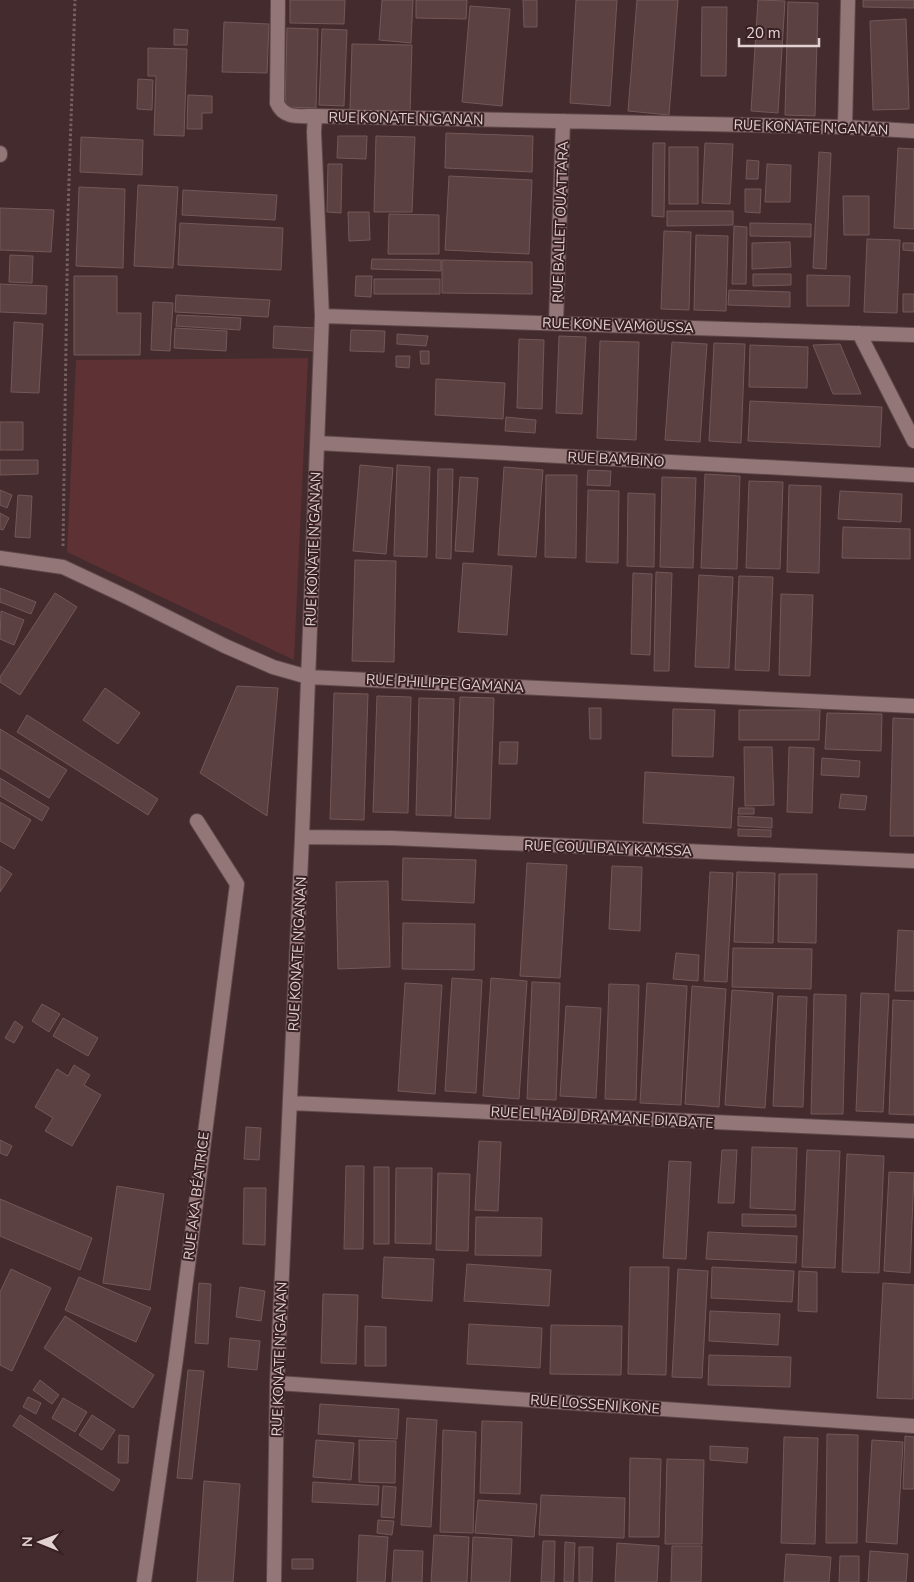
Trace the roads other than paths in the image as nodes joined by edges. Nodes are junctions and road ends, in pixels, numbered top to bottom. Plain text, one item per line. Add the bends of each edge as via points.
1 (278, 0) edge
2 (848, 0) edge
3 (315, 116) junction
4 (563, 121) junction
5 (845, 127) junction
6 (914, 131) edge
7 (322, 316) junction
8 (556, 323) junction
9 (859, 333) junction
10 (914, 335) edge
11 (914, 440) edge
12 (317, 443) junction
13 (914, 475) edge
14 (0, 558) edge
15 (308, 677) junction
16 (914, 706) edge
17 (197, 821) dead end
18 (302, 837) junction
19 (914, 861) edge
20 (290, 1103) junction
21 (914, 1131) edge
22 (277, 1383) junction
23 (914, 1426) edge
24 (144, 1582) edge
25 (274, 1582) edge

1 - 3 street via 277,103 286,115
2 - 5 street
3 - 4 street, RUE KONATE N'GANAN
3 - 7 street, RUE KONATE N'GANAN
4 - 5 street, RUE KONATE N'GANAN
4 - 8 street, RUE BALLET OUATTARA
5 - 6 street, RUE KONATE N'GANAN
7 - 8 street, RUE KONE VAMOUSSA
7 - 12 street, RUE KONATE N'GANAN
8 - 9 street, RUE KONE VAMOUSSA
9 - 10 street, RUE KONE VAMOUSSA
9 - 11 street
12 - 13 street, RUE BAMBINO
12 - 15 street, RUE KONATE N'GANAN
14 - 15 street, RUE PHILIPPE GAMANA via 63,567 225,646 273,667
15 - 16 street, RUE PHILIPPE GAMANA
15 - 18 street, RUE KONATE N'GANAN
17 - 24 street, RUE AKA BÉATRICE via 237,884
18 - 19 street, RUE COULIBALY KAMSSA
18 - 20 street, RUE KONATE N'GANAN
20 - 21 street, RUE EL HADJ DRAMANE DIABATE
20 - 22 street, RUE KONATE N'GANAN
22 - 23 street, RUE LOSSENI KONE
22 - 25 street, RUE KONATE N'GANAN

